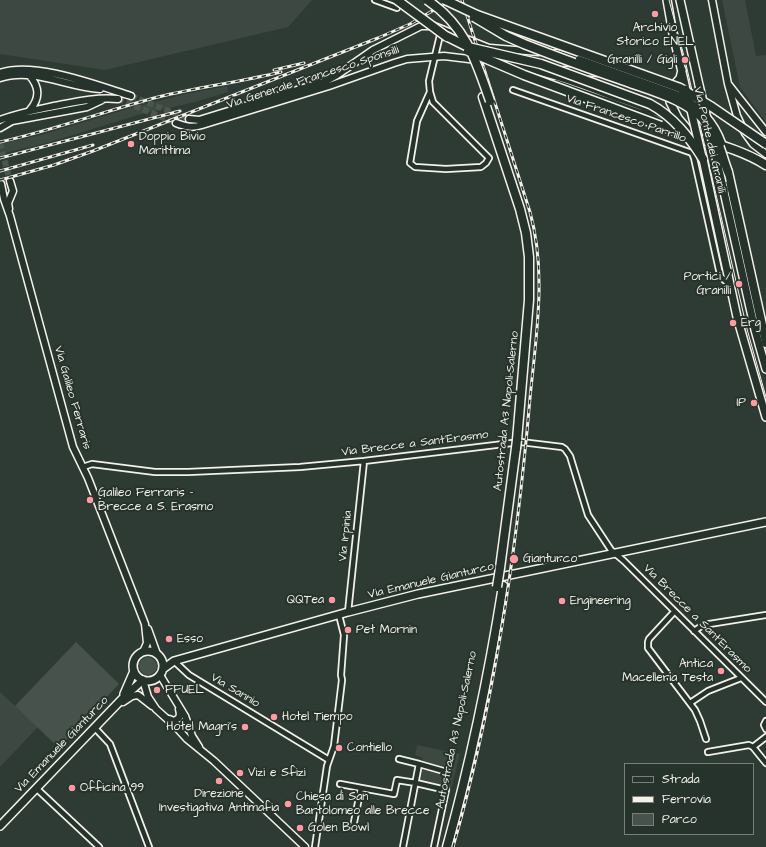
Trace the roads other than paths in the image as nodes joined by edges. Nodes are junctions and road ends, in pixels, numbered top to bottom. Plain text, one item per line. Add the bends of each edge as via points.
1 (375, 0) edge
2 (420, 0) edge
3 (427, 0) edge
4 (444, 0) edge
5 (667, 0) edge
6 (680, 0) edge
7 (712, 0) edge
8 (397, 4) edge
9 (442, 32) junction
10 (487, 47) junction
11 (434, 56) junction
12 (506, 64) junction
13 (682, 70) junction
14 (0, 73) edge
15 (29, 74) junction
16 (0, 78) edge
17 (728, 84) junction
18 (672, 87) junction
19 (109, 89) junction
20 (513, 90) dead end
21 (430, 92) junction
22 (679, 95) junction
23 (131, 96) tunnel mouth
24 (695, 97) junction
25 (107, 98) junction
26 (118, 99) tunnel mouth
27 (486, 99) junction
28 (30, 110) junction
29 (189, 119) tunnel mouth
30 (0, 120) edge
31 (675, 122) junction
32 (176, 123) tunnel mouth
33 (0, 128) edge
34 (766, 132) edge
35 (680, 134) junction
36 (696, 138) junction
37 (766, 144) edge
38 (766, 154) edge
39 (703, 159) junction
40 (766, 165) edge
41 (728, 172) junction
42 (10, 181) tunnel mouth
43 (1, 184) dead end
44 (10, 216) junction
45 (730, 285) junction
46 (766, 343) edge
47 (766, 369) edge
48 (766, 417) edge
49 (364, 462) junction
50 (83, 466) junction
51 (766, 522) edge
52 (614, 553) junction
53 (500, 586) junction
54 (348, 612) junction
55 (674, 612) junction
56 (339, 615) junction
57 (766, 616) edge
58 (145, 624) junction
59 (694, 631) junction
60 (143, 652) junction
61 (159, 657) junction
62 (174, 661) junction
63 (134, 670) junction
64 (161, 672) junction
65 (741, 678) junction
66 (143, 680) junction
67 (123, 698) junction
68 (766, 702) edge
69 (690, 703) junction
70 (177, 704) junction
71 (156, 709) junction
72 (110, 711) junction
73 (166, 718) junction
74 (766, 721) edge
75 (94, 727) junction
76 (766, 729) edge
77 (766, 737) edge
78 (706, 739) dead end
79 (753, 747) junction
80 (201, 750) junction
81 (708, 752) dead end
82 (399, 759) dead end
83 (329, 760) junction
84 (766, 763) edge
85 (419, 764) junction
86 (446, 772) dead end
87 (416, 783) junction
88 (340, 784) dead end
89 (36, 788) junction
90 (361, 788) junction
91 (0, 826) edge
92 (353, 826) dead end
93 (99, 847) edge
94 (149, 847) edge
95 (305, 847) edge
96 (316, 847) edge
97 (403, 847) edge
98 (434, 847) edge
99 (442, 847) edge
100 (447, 847) edge

1 - 8 street
2 - 27 highway, Autostrada A3 Napoli-Salerno, bridge via 442,17 459,37
3 - 27 highway, Autostrada A3 Napoli-Salerno, bridge via 449,18 463,37 476,61
4 - 24 highway, bridge via 477,15 666,83
4 - 41 highway, bridge via 524,44 663,95 688,107 702,117 715,134
5 - 13 main road, Via Ponte dei Granili
6 - 47 main road, Via Ponte dei Granili, bridge
7 - 17 street
8 - 9 highway, bridge
9 - 10 street, Via Generale Francesco Sponsilli
9 - 11 street
9 - 29 street, Via Generale Francesco Sponsilli via 427,25 373,50 326,81 199,120
9 - 31 highway, bridge via 468,47 541,64 644,102
9 - 35 highway, bridge via 457,45 515,72
10 - 18 street via 547,67 618,75 660,88
10 - 22 street, bridge via 555,53
11 - 12 street, Via Generale Francesco Sponsilli
11 - 21 street via 429,81
11 - 32 street, Via Generale Francesco Sponsilli via 407,59 193,128
12 - 31 street, bridge via 575,82
12 - 35 street via 647,115
13 - 18 main road via 680,78
13 - 39 main road, Via Ponte dei Granili, bridge
14 - 19 street via 13,69 31,69
15 - 16 street
15 - 19 street via 86,88
15 - 28 street via 38,88 38,96
17 - 34 street
17 - 38 street via 745,133 753,144
18 - 36 main road via 670,102 673,111
19 - 23 street
20 - 45 street, Via Francesco Parrillo via 692,154 720,277
21 - 21 street via 417,121 410,163 415,167 446,169 481,166 486,163 489,158 440,110 433,102
22 - 24 street, bridge
22 - 41 street, bridge via 698,107 716,129 724,150
24 - 37 highway, bridge
25 - 26 street
25 - 28 street
25 - 33 street via 87,106 12,121
27 - 53 highway, Autostrada A3 Napoli-Salerno via 526,233 530,277 519,444
28 - 30 street
31 - 39 highway, bridge
35 - 36 highway
36 - 40 highway via 733,148
39 - 45 main road, Via Ponte dei Granili
41 - 46 highway
42 - 44 street, Via Galileo Ferraris via 13,191 8,203
43 - 44 street, Via Galileo Ferraris
44 - 50 street, Via Galileo Ferraris via 73,447
45 - 48 main road, Via Ponte dei Granili via 744,344
49 - 50 street, Via Brecce a Sant'Erasmo via 188,472 155,472 92,464
49 - 52 street, Via Brecce a Sant'Erasmo via 521,442 562,447 570,456 588,515
49 - 54 street, Via Irpinia
50 - 58 street, Via Galileo Ferraris
51 - 52 main road, Via Emanuele Gianturco
52 - 54 main road, Via Emanuele Gianturco
52 - 55 street, Via Brecce a Sant'Erasmo
53 - 99 highway, Autostrada A3 Napoli-Salerno via 471,735
53 - 100 highway, Autostrada A3 Napoli-Salerno via 484,699
54 - 56 main road, Via Emanuele Gianturco
55 - 59 street, Via Brecce a Sant'Erasmo
55 - 69 street via 649,639 647,645
56 - 62 main road, Via Emanuele Gianturco
56 - 83 street via 344,635 342,680 334,746
57 - 59 street via 703,625
58 - 60 street, Via Galileo Ferraris via 147,643
58 - 61 street, Via Galileo Ferraris
59 - 65 street, Via Brecce a Sant'Erasmo
60 - 61 main road via 150,651
60 - 63 main road via 134,659
61 - 62 main road, Via Emanuele Gianturco
61 - 64 main road
62 - 64 main road, Via Emanuele Gianturco
62 - 83 street, Via Sannio via 189,675
63 - 66 main road
63 - 67 main road, Via Emanuele Gianturco
64 - 66 main road via 152,681
64 - 70 street
65 - 68 street, Via Brecce a Sant'Erasmo
65 - 69 street via 708,691
66 - 67 main road, Via Emanuele Gianturco
66 - 71 street
67 - 72 main road, Via Emanuele Gianturco
69 - 78 street via 698,715
70 - 73 street via 179,718 174,721
70 - 80 street
71 - 72 street via 135,695
71 - 73 street
72 - 75 main road, Via Emanuele Gianturco
73 - 80 street
74 - 76 street
75 - 89 main road, Via Emanuele Gianturco
75 - 94 street via 110,744
77 - 79 street
79 - 81 street via 749,745
79 - 84 street
80 - 95 street
82 - 85 street
83 - 96 street
85 - 86 street
85 - 87 street
87 - 90 street via 397,780 394,794
87 - 97 street
87 - 98 street via 446,790
88 - 90 street
89 - 91 main road, Via Emanuele Gianturco
89 - 93 street
90 - 92 street

